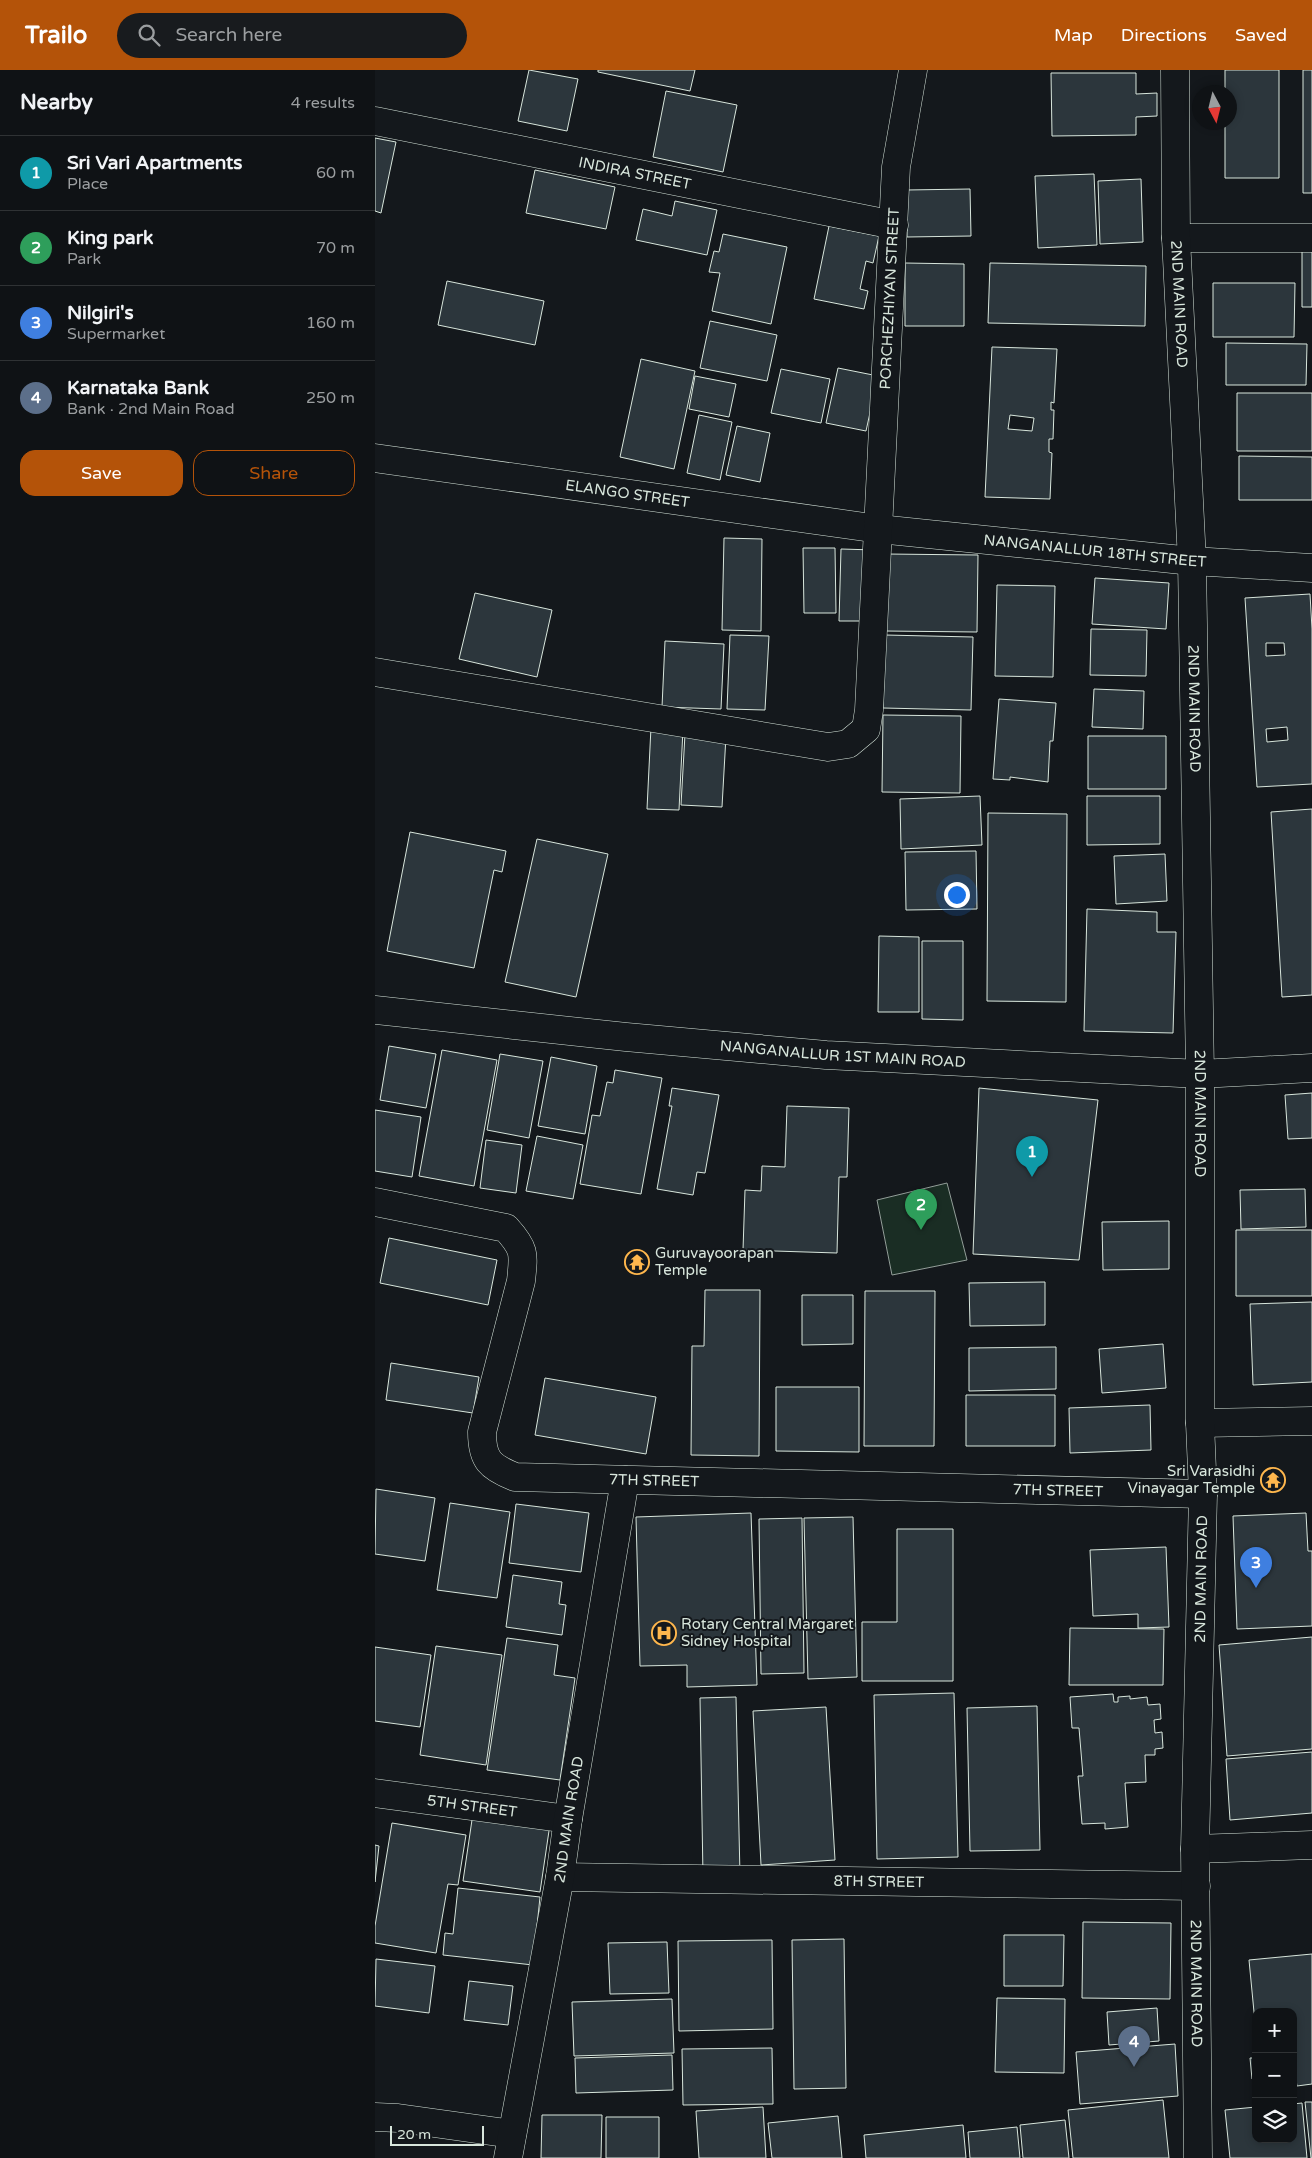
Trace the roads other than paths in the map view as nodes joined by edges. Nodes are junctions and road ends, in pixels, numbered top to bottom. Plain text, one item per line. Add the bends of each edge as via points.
1 (913, 70) edge
2 (1175, 70) edge
3 (375, 121) edge
4 (894, 225) junction
5 (1175, 238) junction
6 (1312, 238) edge
7 (375, 458) edge
8 (879, 529) junction
9 (1192, 561) junction
10 (1312, 568) edge
11 (375, 672) edge
12 (375, 1010) edge
13 (1312, 1068) edge
14 (1200, 1074) junction
15 (375, 1202) edge
16 (1312, 1421) edge
17 (1200, 1423) junction
18 (625, 1480) junction
19 (1203, 1494) junction
20 (375, 1793) edge
21 (568, 1820) junction
22 (1312, 1845) edge
23 (1195, 1850) junction
24 (560, 1877) junction
25 (1196, 1886) junction
26 (375, 2117) edge
27 (510, 2146) edge
28 (1198, 2158) edge

1 - 4 street, PORCHEZHIYAN STREET via 897,167
2 - 5 street, 2ND MAIN ROAD
3 - 4 street, INDIRA STREET
4 - 8 street, PORCHEZHIYAN STREET
5 - 6 street
5 - 9 street, 2ND MAIN ROAD
7 - 8 street, ELANGO STREET
8 - 9 street, NANGANALLUR 18TH STREET
8 - 11 street, PORCHEZHIYAN STREET via 869,710 866,729 848,744 828,747
9 - 10 street, NANGANALLUR 18TH STREET
9 - 14 street, 2ND MAIN ROAD
12 - 14 street, NANGANALLUR 1ST MAIN ROAD via 826,1055
13 - 14 street, NANGANALLUR 1ST MAIN ROAD
14 - 17 street, 2ND MAIN ROAD
15 - 18 street, 7TH STREET via 507,1228 520,1243 523,1260 521,1281 482,1432 484,1455 496,1470 515,1477
16 - 17 street
17 - 19 street, 2ND MAIN ROAD
18 - 19 street, 7TH STREET
18 - 21 street, 2ND MAIN ROAD
19 - 23 street, 2ND MAIN ROAD
20 - 21 street, 5TH STREET
21 - 24 street, 2ND MAIN ROAD
22 - 23 street
23 - 25 street, 2ND MAIN ROAD
24 - 25 street, 8TH STREET
24 - 27 street, 2ND MAIN ROAD
25 - 28 street, 2ND MAIN ROAD
26 - 27 street via 398,2118

